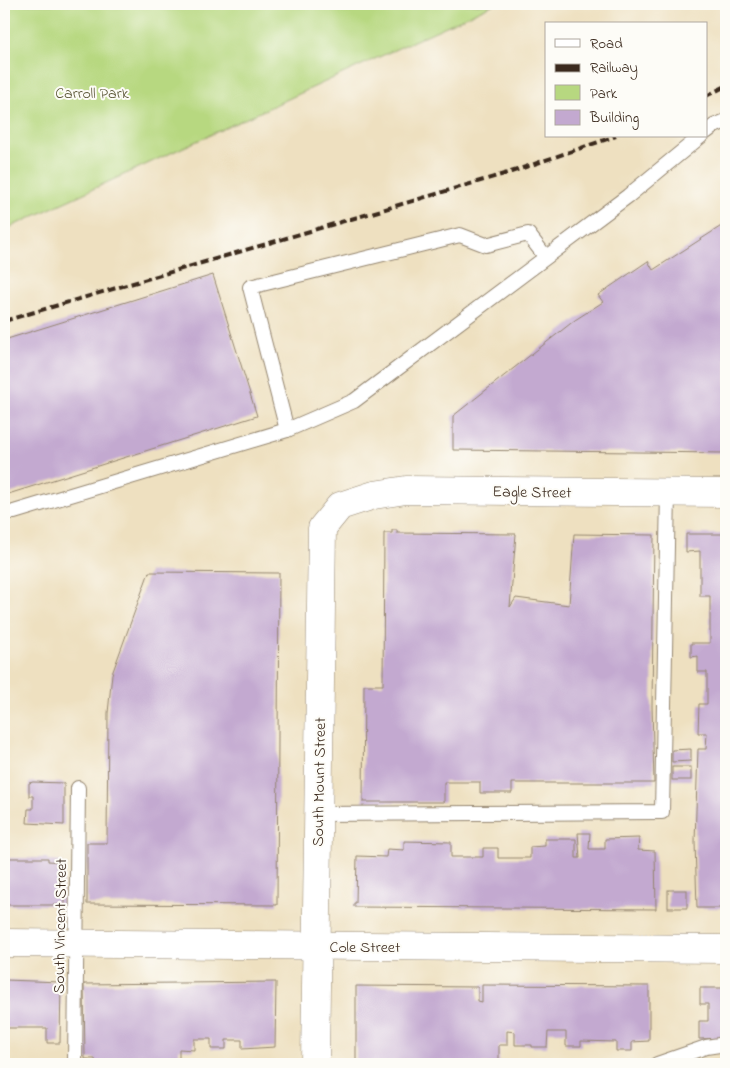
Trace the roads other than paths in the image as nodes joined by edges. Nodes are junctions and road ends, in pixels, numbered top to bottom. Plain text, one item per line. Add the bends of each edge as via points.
1 (726, 121) edge
2 (708, 130) edge
3 (699, 138) edge
4 (545, 256) junction
5 (287, 430) junction
6 (668, 492) junction
7 (726, 493) edge
8 (340, 506) joint
9 (14, 512) dead end
10 (78, 788) dead end
11 (318, 814) junction
12 (4, 943) edge
13 (76, 943) junction
14 (316, 946) junction
15 (726, 949) edge
16 (726, 1044) edge
17 (75, 1064) edge
18 (315, 1064) edge
19 (657, 1064) edge

1 - 2 lane
3 - 4 lane via 628,196
4 - 5 lane via 354,401
4 - 5 lane via 528,234 486,245 460,235 250,287
5 - 9 lane
6 - 7 street, Eagle Street
6 - 8 street, Eagle Street via 406,490 374,495
6 - 11 lane via 662,812
8 - 11 street, South Mount Street via 322,528
10 - 13 lane, South Vincent Street
11 - 14 street, South Mount Street
12 - 13 street, Cole Street
13 - 14 street, Cole Street
13 - 17 lane, South Vincent Street
14 - 15 street, Cole Street
14 - 18 street, South Mount Street
16 - 19 lane via 706,1047

